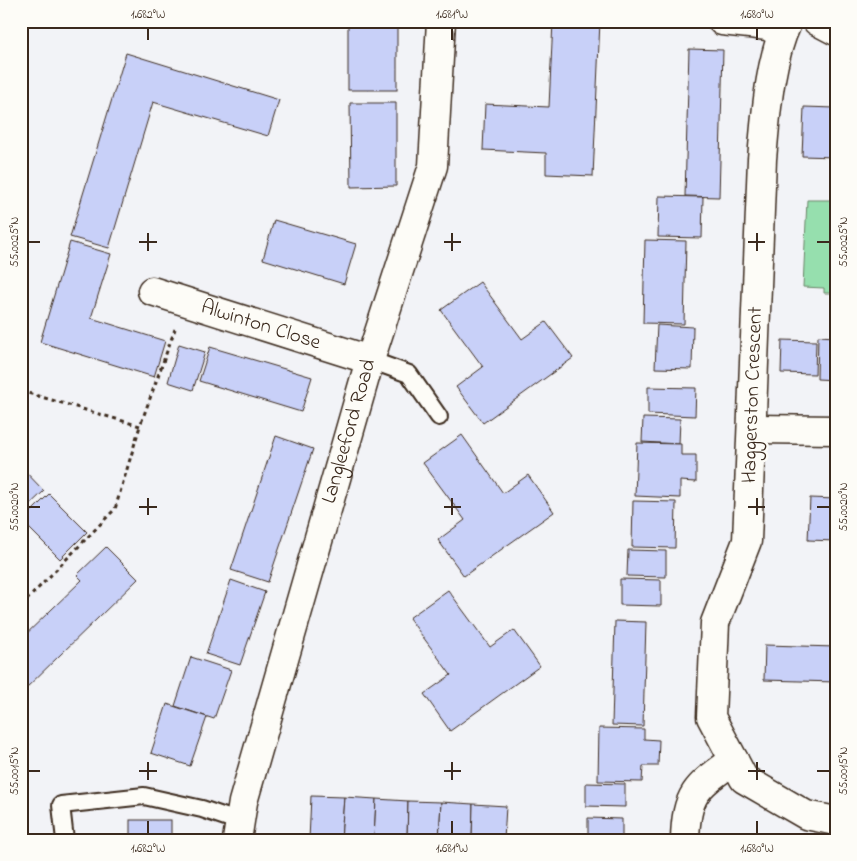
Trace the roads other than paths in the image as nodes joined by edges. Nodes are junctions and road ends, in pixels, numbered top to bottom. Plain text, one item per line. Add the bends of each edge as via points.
1 (441, 21) edge
2 (722, 21) edge
3 (817, 21) edge
4 (785, 28) edge
5 (836, 31) edge
6 (152, 290) dead end
7 (370, 360) junction
8 (439, 417) dead end
9 (753, 429) junction
10 (836, 430) edge
11 (734, 760) junction
12 (836, 821) edge
13 (239, 831) edge
14 (65, 840) edge
15 (685, 840) edge

1 - 7 street, Langleeford Road via 433,166
2 - 4 street
3 - 5 street
4 - 9 street, Haggerston Crescent via 767,103 762,159
6 - 7 street, Alwinton Close
7 - 8 lane via 409,374
7 - 13 street, Langleeford Road via 243,802
9 - 10 street
9 - 11 street, Haggerston Crescent via 747,542 715,623 711,717
11 - 12 street, Haggerston Crescent via 744,779 806,815
11 - 15 street via 700,784 686,814
13 - 14 lane via 202,809 144,796 61,805

